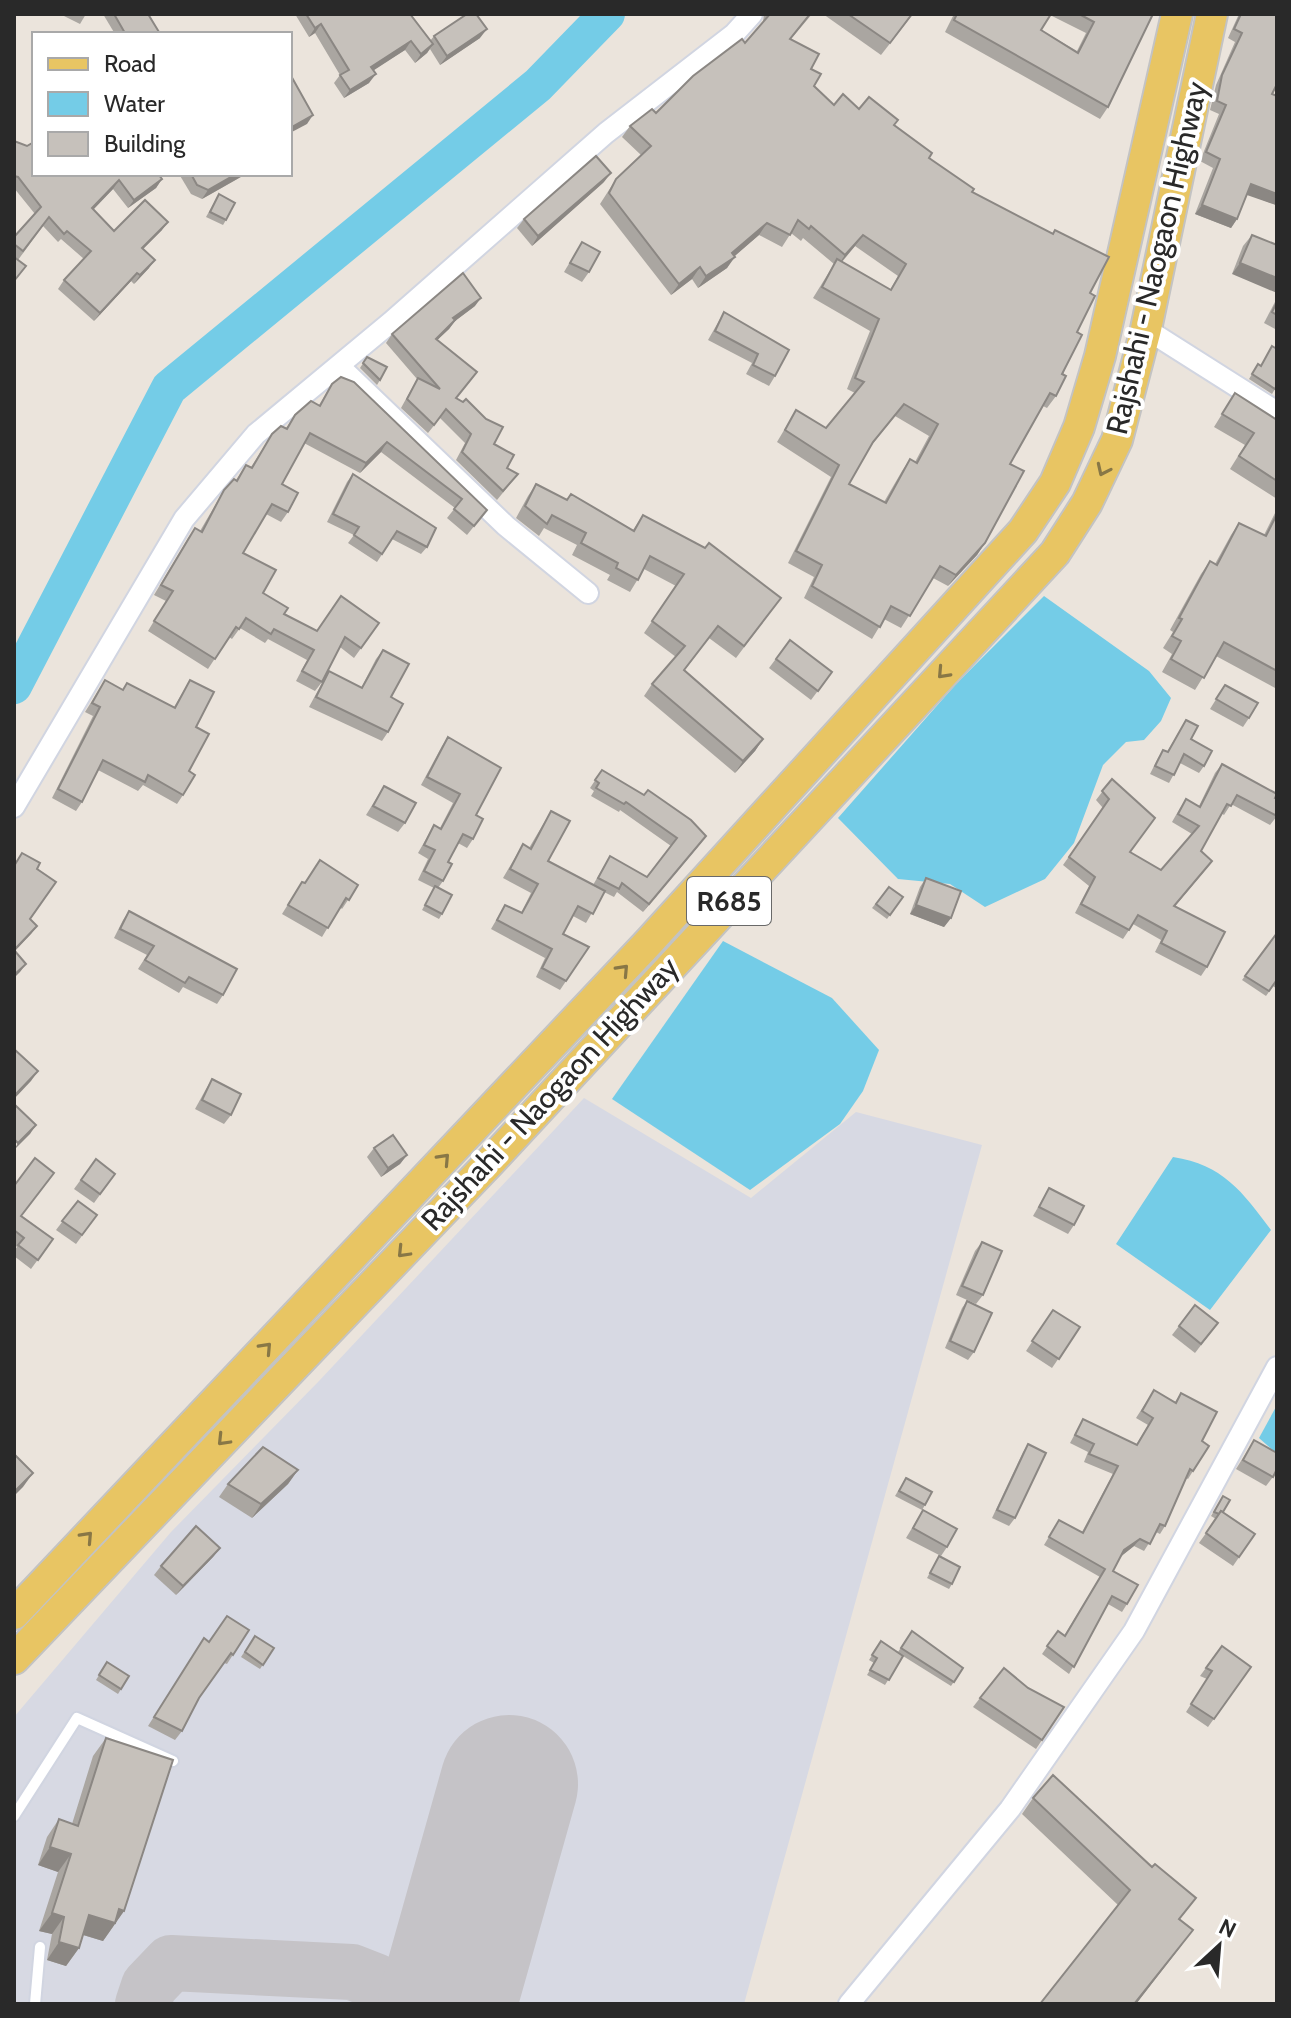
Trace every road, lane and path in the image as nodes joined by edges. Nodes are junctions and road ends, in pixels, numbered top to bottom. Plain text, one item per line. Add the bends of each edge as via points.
1 (752, 14) edge
2 (1177, 14) edge
3 (1212, 14) edge
4 (1166, 61) junction
5 (1200, 68) junction
6 (1146, 329) junction
7 (339, 366) junction
8 (1277, 412) edge
9 (588, 593) dead end
10 (14, 807) edge
11 (1277, 1367) edge
12 (60, 1565) junction
13 (81, 1587) junction
14 (14, 1614) edge
15 (14, 1659) edge
16 (173, 1761) edge
17 (14, 1816) edge
18 (40, 1947) dead end
19 (35, 2004) edge
20 (849, 2004) edge

1 - 7 street via 734,34 606,133
2 - 4 main road, Rajshahi - Naogaon Highway / R685
3 - 5 main road, Rajshahi - Naogaon Highway / R685
4 - 5 main road
12 -> 4 main road, Rajshahi - Naogaon Highway / R685 via 637,954 1023,531 1055,483 1088,398
5 - 6 main road, Rajshahi - Naogaon Highway / R685
6 - 8 street
6 -> 13 main road, Rajshahi - Naogaon Highway / R685 via 1117,440 1087,503 1055,553 491,1161
7 - 9 street via 506,526
7 - 10 street via 256,434 184,519
11 - 20 street via 1134,1631 1010,1809
12 - 13 main road
12 - 14 main road, Rajshahi - Naogaon Highway / R685
13 - 15 main road, Rajshahi - Naogaon Highway / R685
16 - 17 lane via 77,1718
18 - 19 lane

